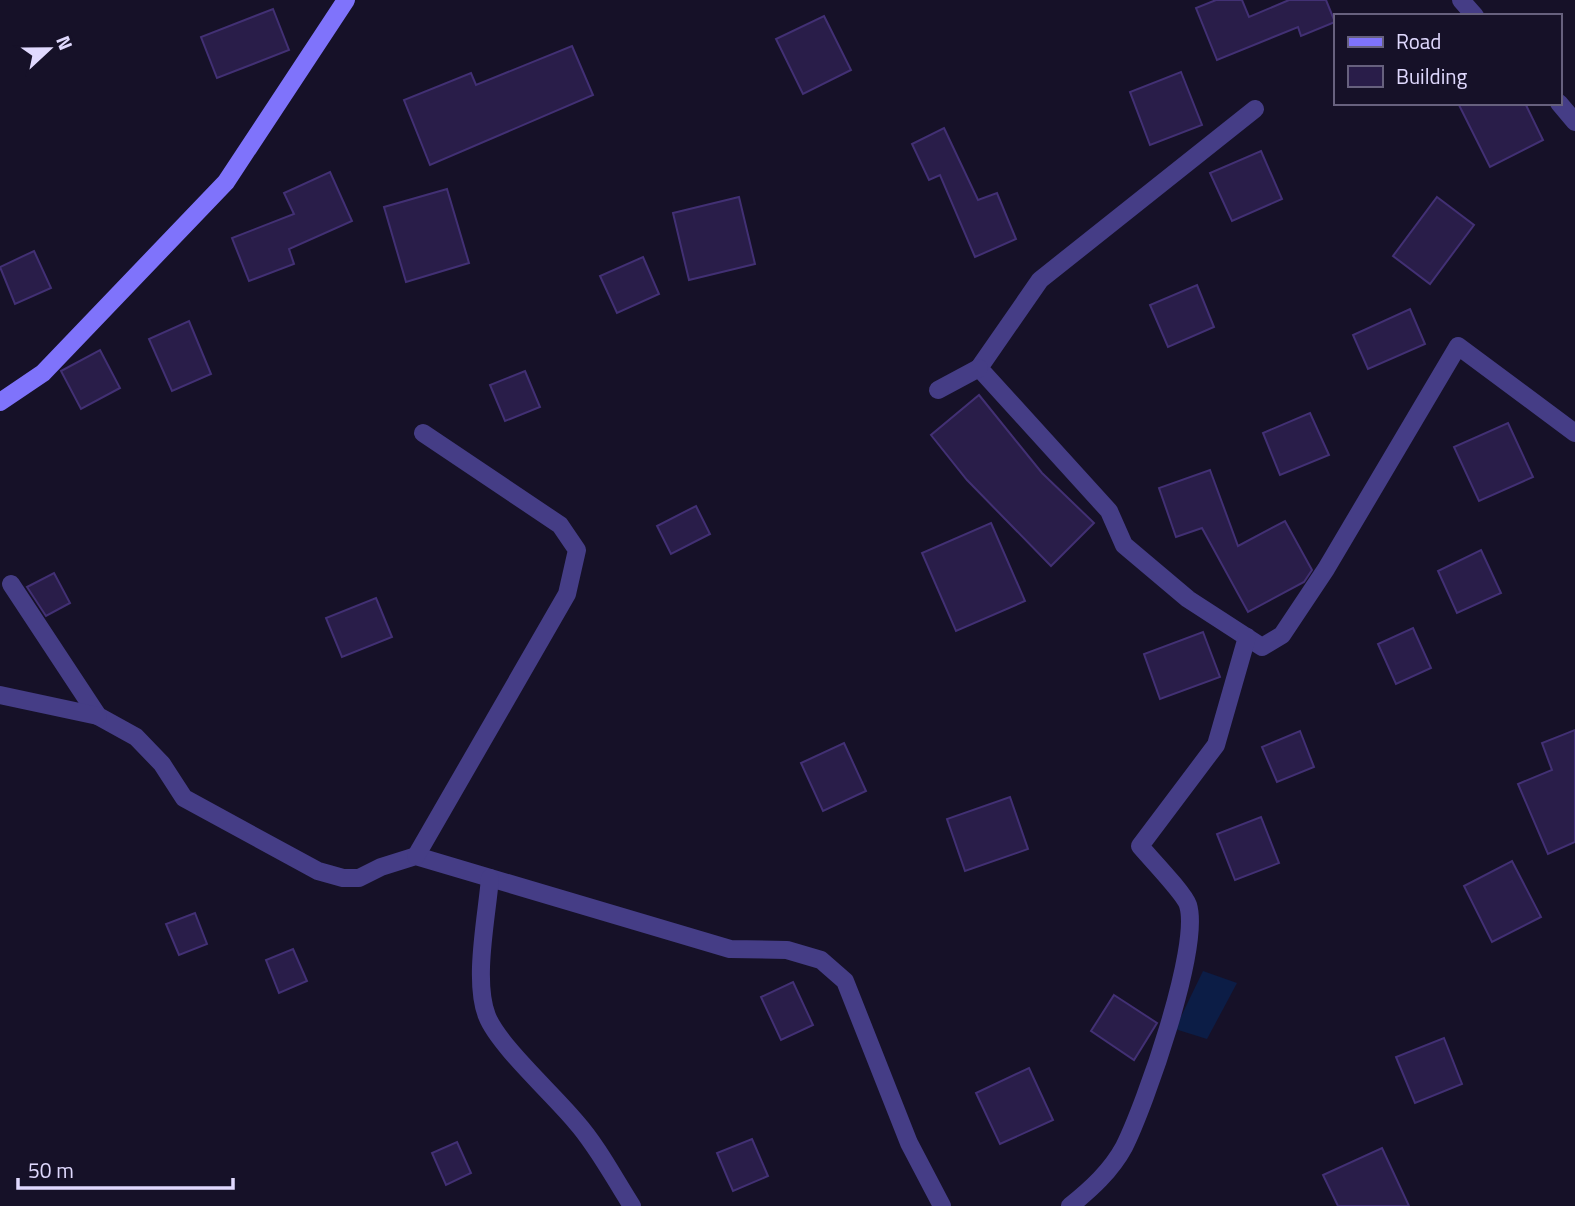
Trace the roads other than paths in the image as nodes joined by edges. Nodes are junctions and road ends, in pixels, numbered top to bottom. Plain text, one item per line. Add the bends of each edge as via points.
1 (346, 0) edge
2 (1461, 0) edge
3 (1473, 14) edge
4 (1561, 105) edge
5 (1255, 109) dead end
6 (1575, 122) edge
7 (979, 368) junction
8 (938, 390) dead end
9 (0, 402) edge
10 (423, 433) dead end
11 (1575, 433) edge
12 (11, 584) dead end
13 (1247, 637) junction
14 (0, 695) edge
15 (98, 716) junction
16 (416, 856) junction
17 (489, 878) junction
18 (632, 1206) edge
19 (942, 1206) edge
20 (1070, 1206) edge

1 - 9 main road via 226,182 43,373
2 - 3 street
4 - 6 street
5 - 7 street via 1040,280
7 - 8 street
7 - 13 street via 1109,511 1124,545 1188,599
10 - 16 street via 560,525 577,550 567,594
11 - 13 street via 1458,346 1371,497 1282,635 1262,647
12 - 15 street
13 - 20 street via 1216,745 1140,846 1188,904 1188,939 1170,1026 1123,1148 1096,1185
14 - 15 street
15 - 16 street via 136,737 162,764 184,798 318,871 359,878
16 - 17 street
17 - 18 street via 483,967 487,1017 505,1045 579,1125
17 - 19 street via 730,949 787,950 821,960 845,981 909,1143

